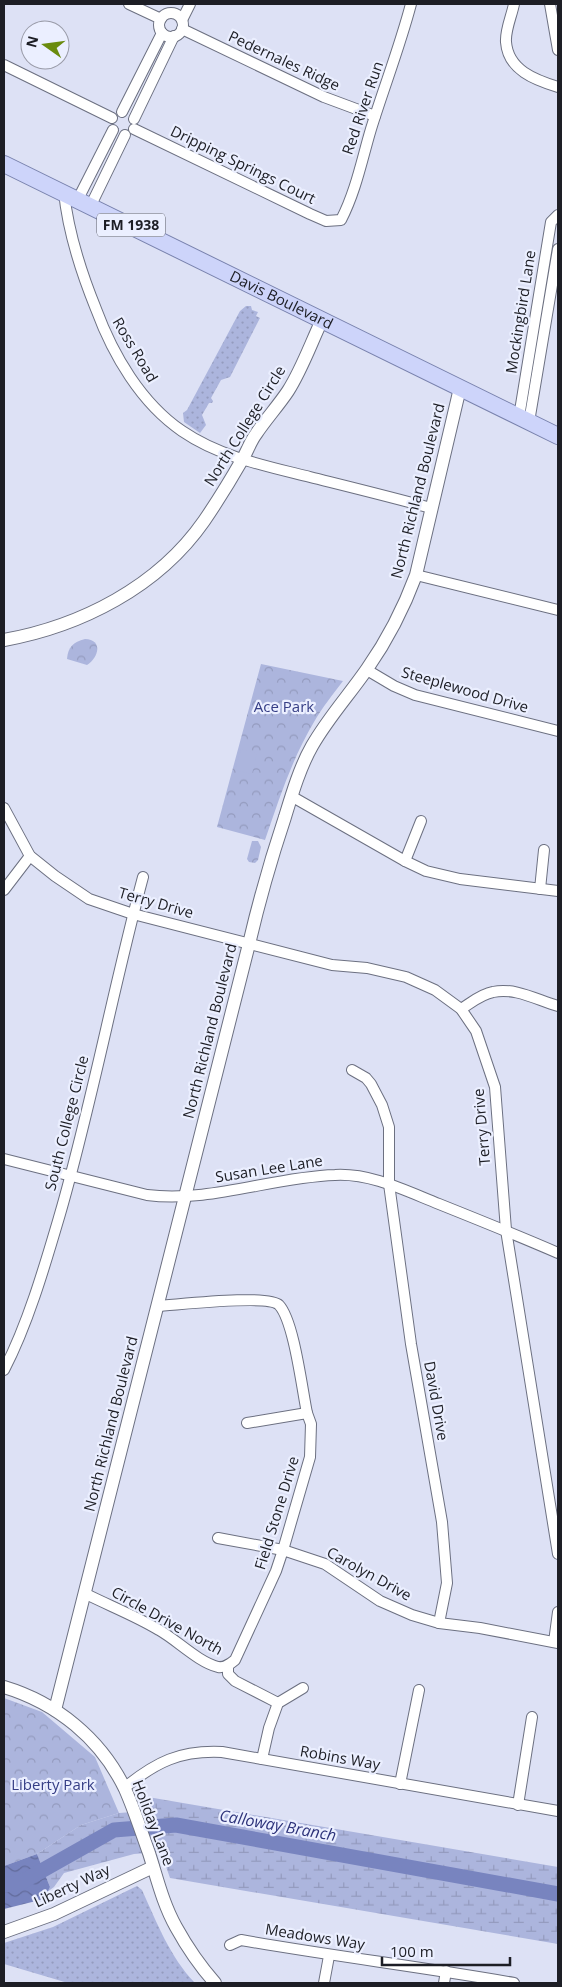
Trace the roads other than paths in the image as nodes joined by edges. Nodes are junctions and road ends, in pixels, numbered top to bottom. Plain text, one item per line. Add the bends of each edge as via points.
1 (129, 4) edge
2 (190, 4) edge
3 (408, 4) edge
4 (514, 4) edge
5 (550, 4) edge
6 (174, 8) edge
7 (160, 19) junction
8 (179, 29) junction
9 (162, 33) junction
10 (558, 50) edge
11 (4, 65) edge
12 (558, 87) edge
13 (122, 112) junction
14 (375, 116) junction
15 (112, 118) junction
16 (131, 128) junction
17 (113, 130) junction
18 (4, 164) edge
19 (78, 199) junction
20 (558, 215) edge
21 (341, 220) joint
22 (558, 249) edge
23 (322, 320) junction
24 (460, 388) junction
25 (524, 419) junction
26 (558, 436) edge
27 (242, 460) junction
28 (431, 508) junction
29 (416, 575) junction
30 (558, 610) edge
31 (4, 640) edge
32 (367, 670) junction
33 (558, 731) edge
34 (292, 796) junction
35 (4, 808) edge
36 (421, 821) dead end
37 (544, 850) dead end
38 (30, 856) junction
39 (405, 861) junction
40 (144, 877) dead end
41 (540, 889) junction
42 (4, 890) edge
43 (558, 891) edge
44 (133, 914) junction
45 (250, 944) junction
46 (558, 1006) edge
47 (461, 1009) junction
48 (352, 1070) dead end
49 (4, 1159) edge
50 (71, 1175) junction
51 (389, 1184) junction
52 (185, 1196) junction
53 (506, 1230) junction
54 (558, 1253) edge
55 (157, 1306) junction
56 (4, 1370) edge
57 (307, 1413) junction
58 (247, 1423) dead end
59 (218, 1538) dead end
60 (284, 1550) junction
61 (558, 1554) edge
62 (86, 1594) junction
63 (558, 1612) edge
64 (439, 1623) junction
65 (556, 1643) edge
66 (228, 1665) junction
67 (4, 1687) edge
68 (303, 1688) dead end
69 (419, 1690) dead end
70 (278, 1703) junction
71 (55, 1710) junction
72 (532, 1717) dead end
73 (262, 1759) junction
74 (400, 1784) junction
75 (124, 1788) junction
76 (518, 1805) junction
77 (558, 1811) edge
78 (151, 1860) junction
79 (4, 1932) edge
80 (230, 1945) dead end
81 (329, 1956) junction
82 (446, 1971) junction
83 (215, 1983) edge
84 (324, 1983) edge
85 (444, 1983) edge
86 (514, 1983) edge

1 - 7 street
2 - 8 street
3 - 14 street, Red River Run via 399,50
4 - 12 street via 506,41 513,63 528,76
5 - 10 street
6 - 7 street
6 - 8 street
7 - 9 street
8 - 9 street via 166,36
8 - 14 street, Pedernales Ridge via 331,100
8 - 16 street
9 - 13 street
11 - 15 street
13 - 15 street
13 - 16 street via 129,113
14 - 21 street, Red River Run via 351,200
15 - 17 street
16 - 17 street via 117,134
16 - 19 street
16 - 21 street, Dripping Springs Court via 310,214 326,221
17 - 19 street
18 - 19 main road, Davis Boulevard / FM 1938
19 - 23 main road, Davis Boulevard / FM 1938
19 - 27 street, Ross Road via 80,267 107,339 135,384 181,431
20 - 25 street, Mockingbird Lane via 551,222
22 - 25 street, Mockingbird Lane
23 - 24 main road, Davis Boulevard / FM 1938
23 - 27 street, North College Circle via 289,389 255,434
24 - 25 main road, Davis Boulevard / FM 1938
24 - 28 street, North Richland Boulevard
25 - 26 main road, Davis Boulevard / FM 1938
27 - 28 street, Ross Road
27 - 31 street, North College Circle via 190,540 153,574 105,606 73,621
28 - 29 street, North Richland Boulevard
29 - 30 street
29 - 32 street, North Richland Boulevard via 396,624
32 - 33 street, Steeplewood Drive via 415,695
32 - 34 street, North Richland Boulevard via 311,747
34 - 39 street
34 - 45 street, North Richland Boulevard via 263,886
35 - 38 street, Terry Drive
36 - 39 street
37 - 41 street
38 - 42 street
38 - 44 street, Terry Drive via 89,899
39 - 41 street via 426,871 460,879
40 - 44 street, South College Circle
41 - 43 street
44 - 45 street, Terry Drive
44 - 50 street, South College Circle
45 - 47 street, Terry Drive via 332,965 406,976 435,990
45 - 52 street, North Richland Boulevard
46 - 47 street via 520,992 506,991 492,992
47 - 53 street, Terry Drive via 476,1031 495,1087
48 - 51 street, David Drive via 366,1078 382,1104 389,1127
49 - 50 street, Susan Lee Lane
50 - 52 street, Susan Lee Lane via 147,1195
50 - 56 street, South College Circle via 44,1265
51 - 52 street, Susan Lee Lane via 354,1175 334,1175 278,1180
51 - 53 street, Susan Lee Lane
51 - 64 street, David Drive via 411,1344 442,1522 447,1583
52 - 55 street, North Richland Boulevard
53 - 54 street, Susan Lee Lane
53 - 61 street, Terry Drive
55 - 57 street, Field Stone Drive via 248,1300 266,1300 278,1305 292,1340
55 - 62 street, North Richland Boulevard
57 - 58 street
57 - 60 street, Field Stone Drive via 311,1424 310,1457
59 - 60 street, Carolyn Drive
60 - 64 street, Carolyn Drive via 326,1564 380,1601
60 - 66 street, Field Stone Drive via 235,1660
62 - 66 street, Circle Drive North via 158,1629 206,1662 217,1667
62 - 71 street, North Richland Boulevard
63 - 65 street
64 - 65 street, Carolyn Drive
66 - 70 street, Circle Drive North via 228,1674 235,1681
67 - 71 street, Holiday Lane
68 - 70 street
69 - 74 street
70 - 73 street
71 - 75 street, Holiday Lane via 93,1741
72 - 76 street
73 - 74 street, Robins Way
73 - 75 street, Robins Way via 222,1752 186,1754 156,1765
74 - 76 street, Robins Way
75 - 78 street, Holiday Lane
76 - 77 street, Robins Way
78 - 79 street, Liberty Way via 54,1914
78 - 83 street, Holiday Lane via 176,1926
80 - 81 street, Meadows Way via 241,1940
81 - 82 street, Meadows Way
81 - 84 street
82 - 85 street
82 - 86 street, Meadows Way

